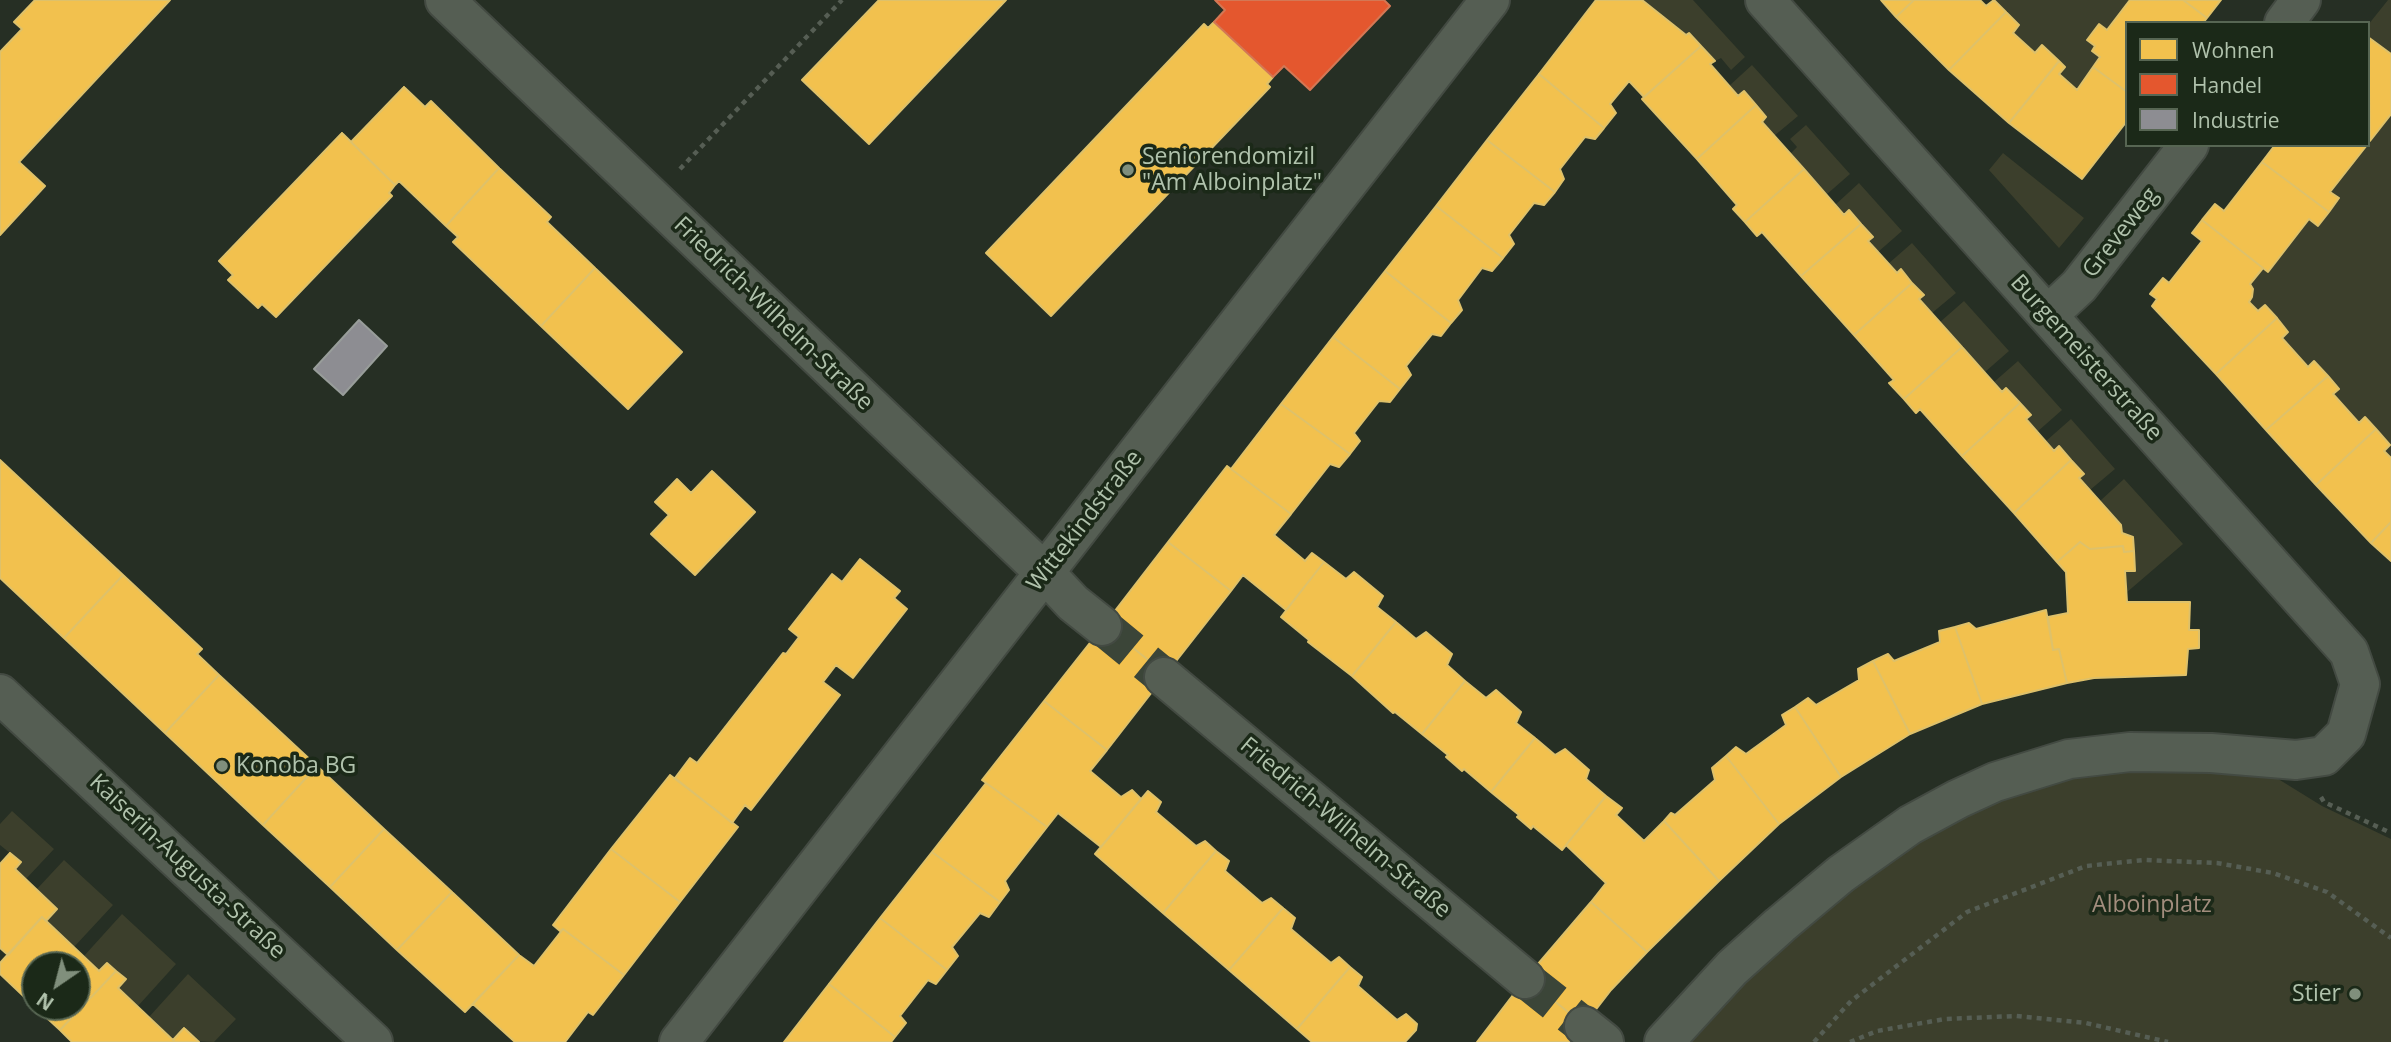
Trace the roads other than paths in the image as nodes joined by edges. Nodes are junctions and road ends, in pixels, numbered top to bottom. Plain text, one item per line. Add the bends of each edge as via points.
1 (445, 0) edge
2 (1490, 0) edge
3 (1765, 0) edge
4 (2301, 0) edge
5 (2285, 21) edge
6 (2187, 147) edge
7 (2048, 315) junction
8 (1045, 573) junction
9 (1102, 626) tunnel mouth
10 (1164, 677) tunnel mouth
11 (0, 694) edge
12 (1525, 979) tunnel mouth
13 (373, 1042) edge
14 (679, 1042) edge
15 (1664, 1042) edge

1 - 8 street, Friedrich-Wilhelm-Straße
2 - 8 street, Wittekindstraße
3 - 7 street, Burgemeisterstraße
4 - 5 street
6 - 7 street, Greveweg via 2079,286
7 - 15 street, Burgemeisterstraße via 2349,652 2360,684 2346,734 2325,756 2296,760 2130,752 2069,759 1995,782 1910,825 1841,874 1732,968
8 - 9 street, Friedrich-Wilhelm-Straße
8 - 14 street, Wittekindstraße
10 - 12 street, Friedrich-Wilhelm-Straße
11 - 13 street, Kaiserin-Augusta-Straße

